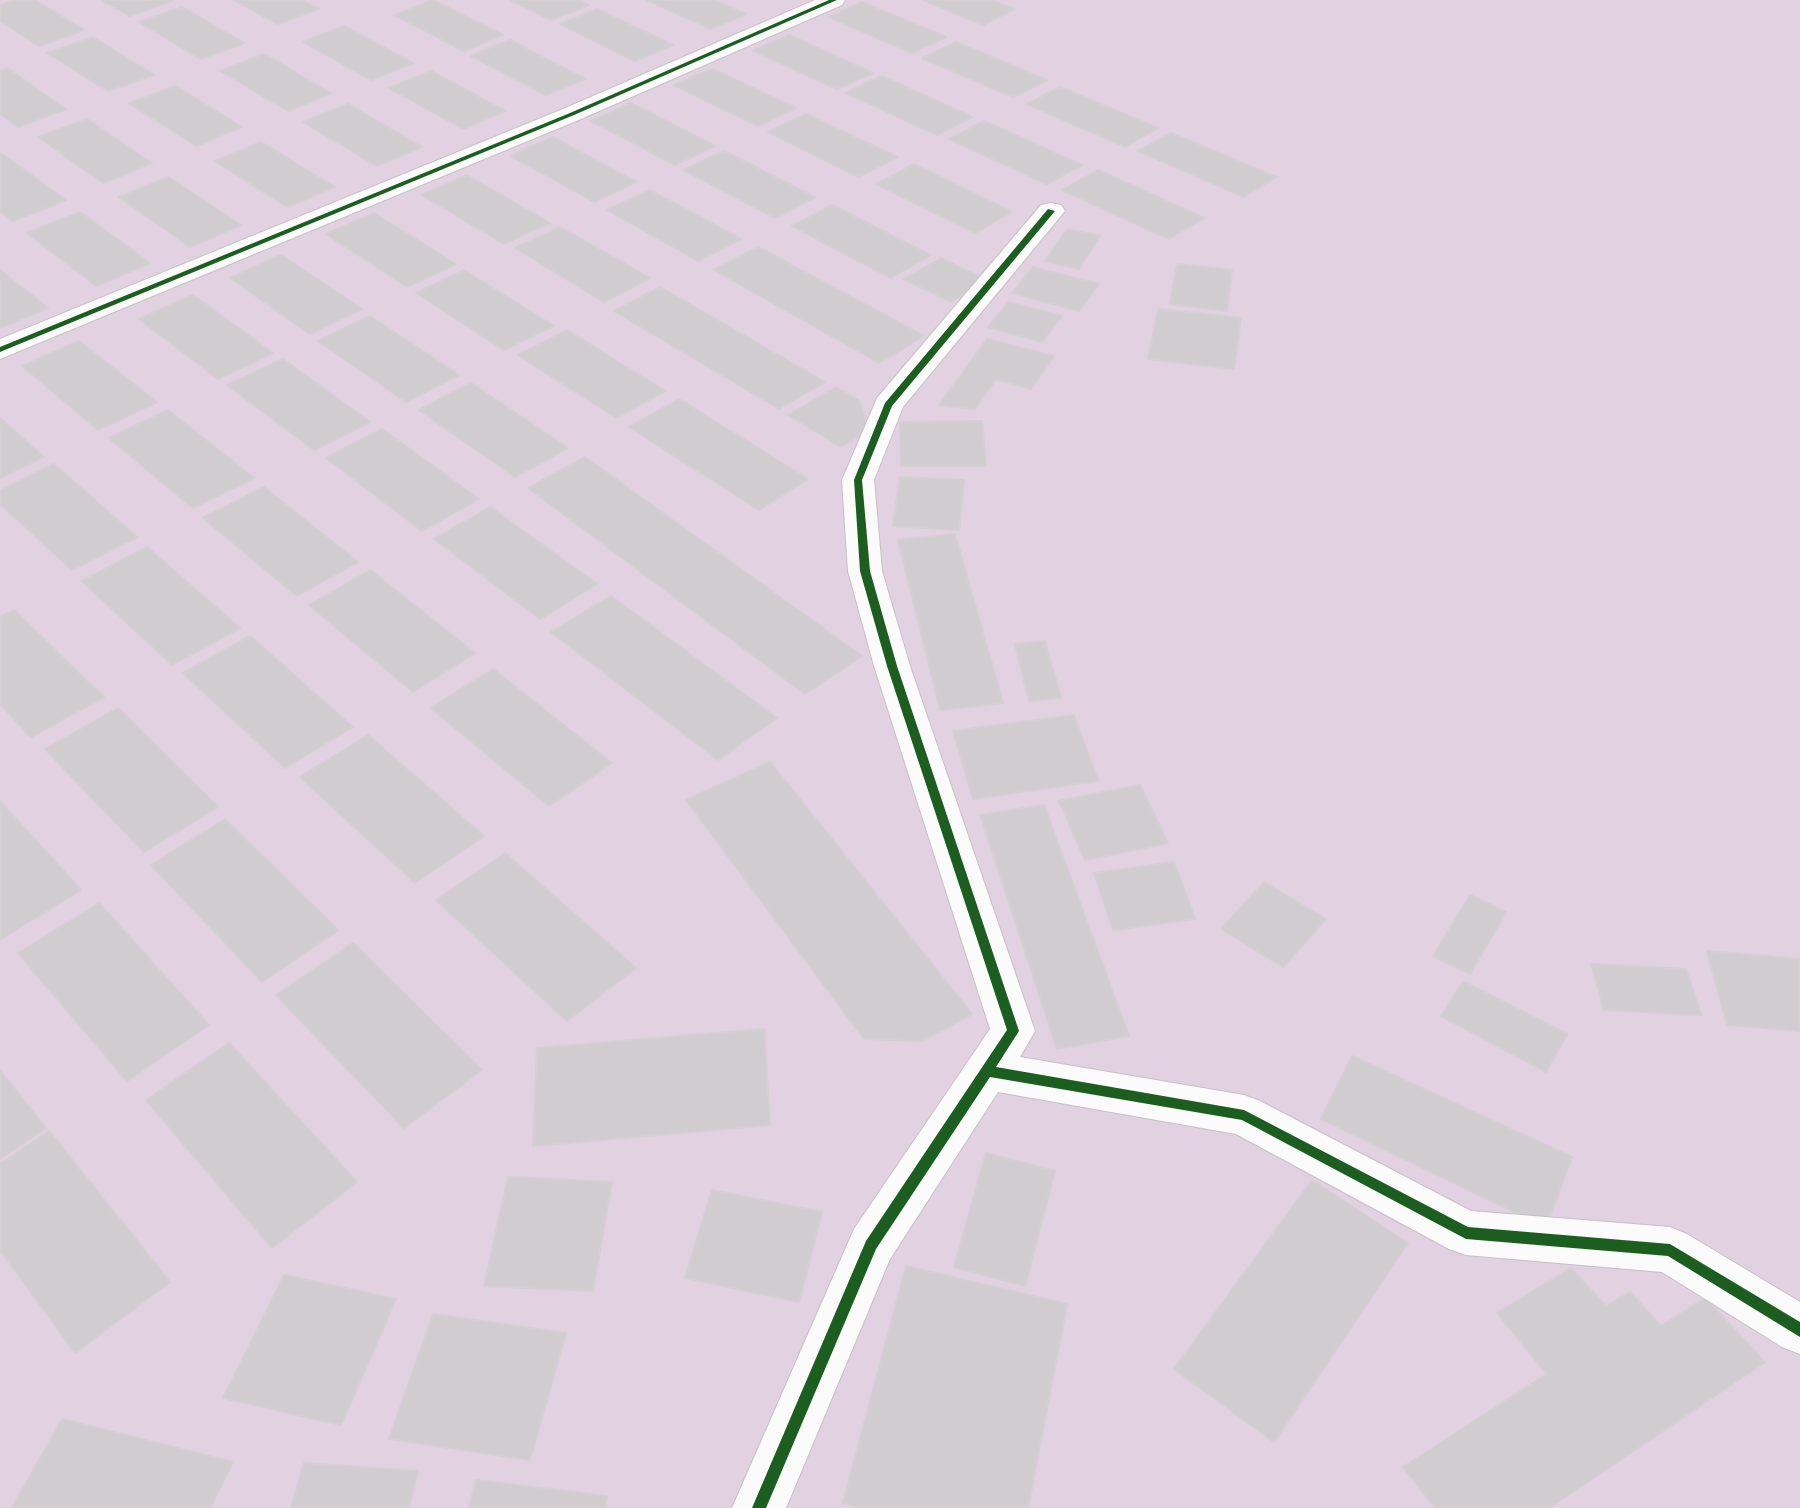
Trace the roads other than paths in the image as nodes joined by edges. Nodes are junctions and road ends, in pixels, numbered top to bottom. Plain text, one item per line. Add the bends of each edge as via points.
1 (834, 0) edge
2 (1051, 211) dead end
3 (0, 350) edge
4 (987, 1072) junction
5 (1800, 1330) edge
6 (759, 1508) edge

1 - 3 street via 572,114
2 - 4 street via 888,405 858,480 865,571 1013,1031
4 - 5 street via 1244,1115 1466,1233 1670,1250
4 - 6 street via 871,1245

